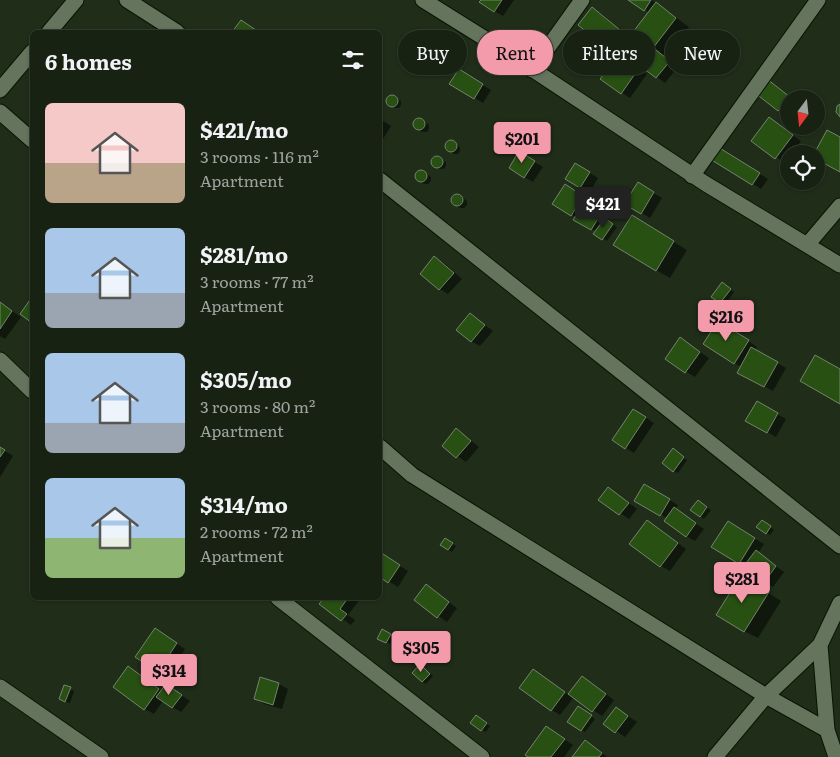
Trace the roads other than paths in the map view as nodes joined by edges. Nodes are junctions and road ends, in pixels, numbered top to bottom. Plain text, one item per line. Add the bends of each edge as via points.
1 (76, 0) edge
2 (127, 0) edge
3 (423, 0) edge
4 (582, 0) edge
5 (818, 0) edge
6 (51, 30) edge
7 (174, 30) edge
8 (477, 35) edge
9 (553, 41) edge
10 (30, 54) edge
11 (540, 75) edge
12 (0, 90) edge
13 (0, 112) edge
14 (30, 138) edge
15 (692, 176) junction
16 (382, 182) edge
17 (840, 206) edge
18 (807, 245) junction
19 (840, 265) edge
20 (0, 360) edge
21 (30, 389) edge
22 (382, 450) edge
23 (840, 546) edge
24 (281, 600) edge
25 (840, 603) edge
26 (820, 645) junction
27 (0, 687) edge
28 (766, 696) junction
29 (827, 730) junction
30 (101, 757) edge
31 (482, 757) edge
32 (716, 757) edge
33 (836, 757) edge

1 - 6 street
2 - 7 street
3 - 8 street
4 - 9 street
5 - 15 street
10 - 12 street
11 - 15 street
13 - 14 street
15 - 18 street
16 - 23 street
17 - 18 street
18 - 19 street
20 - 21 street
22 - 28 street via 412,475
24 - 31 street
25 - 26 street
26 - 28 street
26 - 29 street
27 - 30 street
28 - 29 street
28 - 32 street
29 - 33 street

